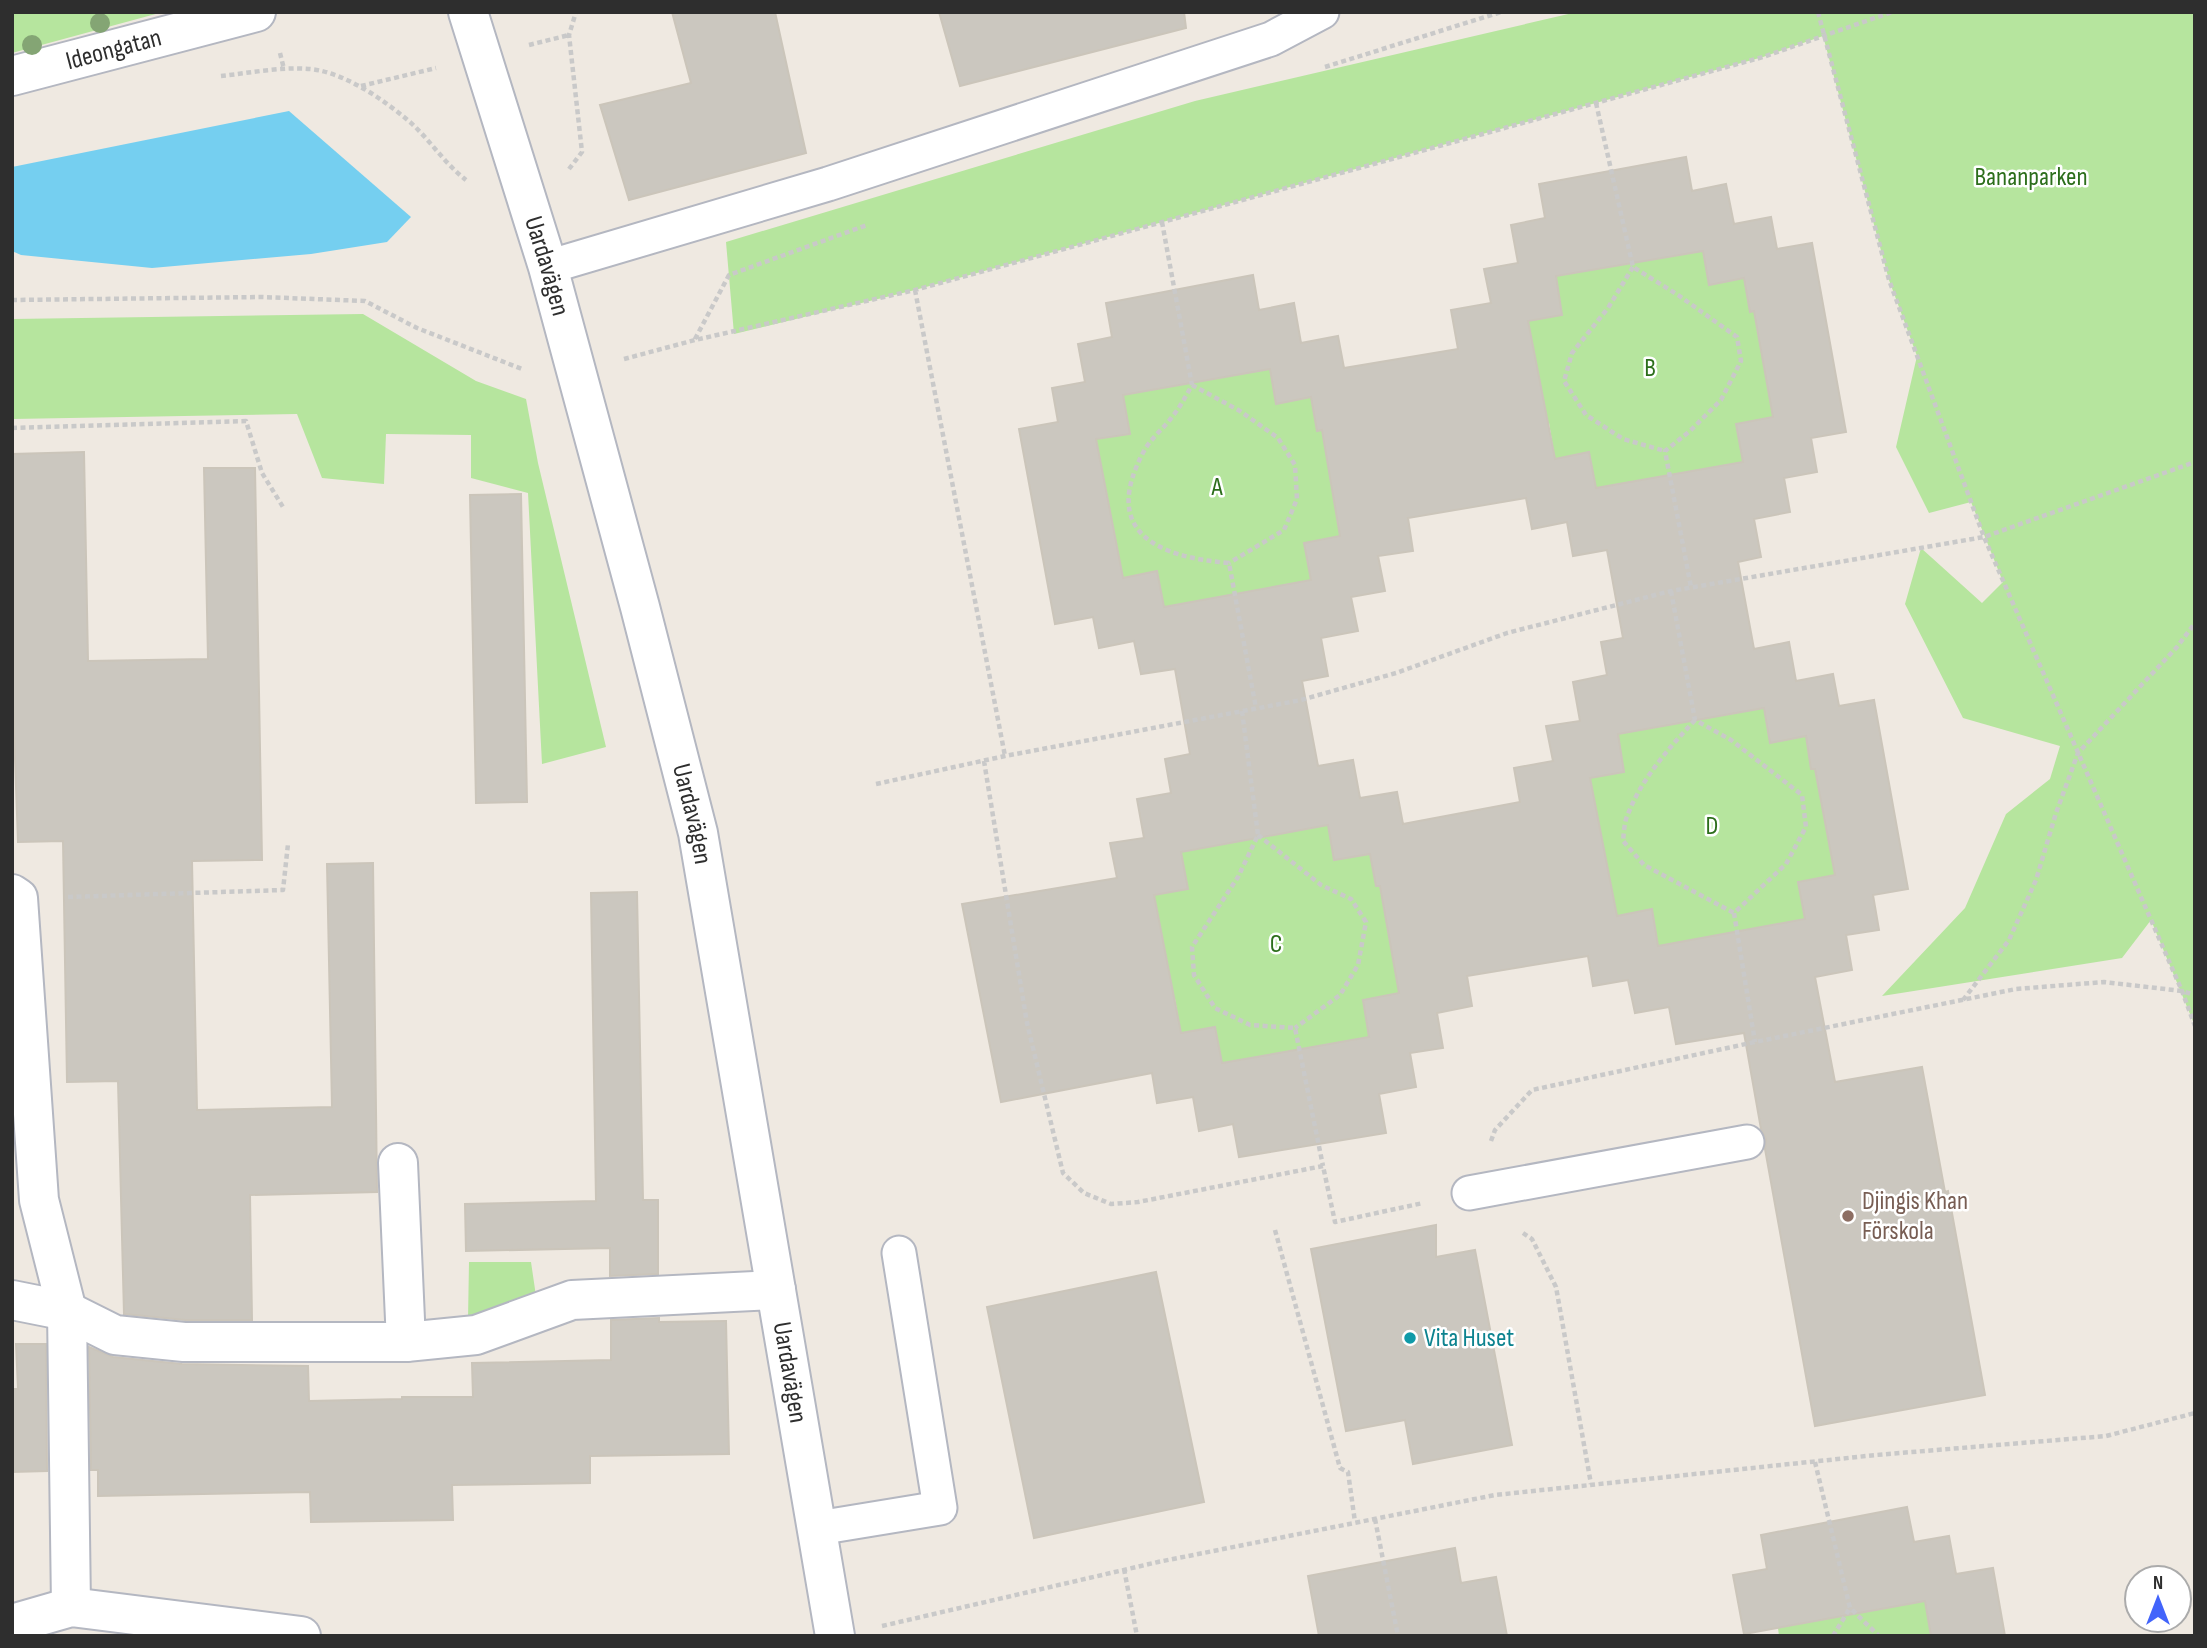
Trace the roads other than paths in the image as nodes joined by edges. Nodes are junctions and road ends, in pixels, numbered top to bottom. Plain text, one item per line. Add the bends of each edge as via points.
1 (256, 12) edge
2 (468, 12) edge
3 (1322, 12) edge
4 (1267, 25) edge
5 (12, 76) edge
6 (548, 267) junction
7 (15, 896) edge
8 (1746, 1142) dead end
9 (398, 1163) dead end
10 (1469, 1194) road end
11 (899, 1253) dead end
12 (776, 1290) junction
13 (12, 1300) edge
14 (67, 1311) junction
15 (406, 1342) junction
16 (818, 1528) junction
17 (71, 1607) junction
18 (12, 1624) edge
19 (184, 1628) edge
20 (301, 1636) edge
21 (835, 1636) edge

1 - 5 street, Ideongatan
2 - 6 street, Uardavägen
3 - 4 lane
4 - 6 lane via 828,184
6 - 12 street, Uardavägen via 698,833
7 - 14 street via 39,1200
8 - 10 lane
9 - 15 street
11 - 16 lane via 940,1508
12 - 15 street via 572,1300 476,1335
12 - 16 street, Uardavägen
13 - 14 street
14 - 15 street via 115,1335 184,1342
14 - 17 street
16 - 21 street, Uardavägen
17 - 18 street
17 - 19 street
19 - 20 street

